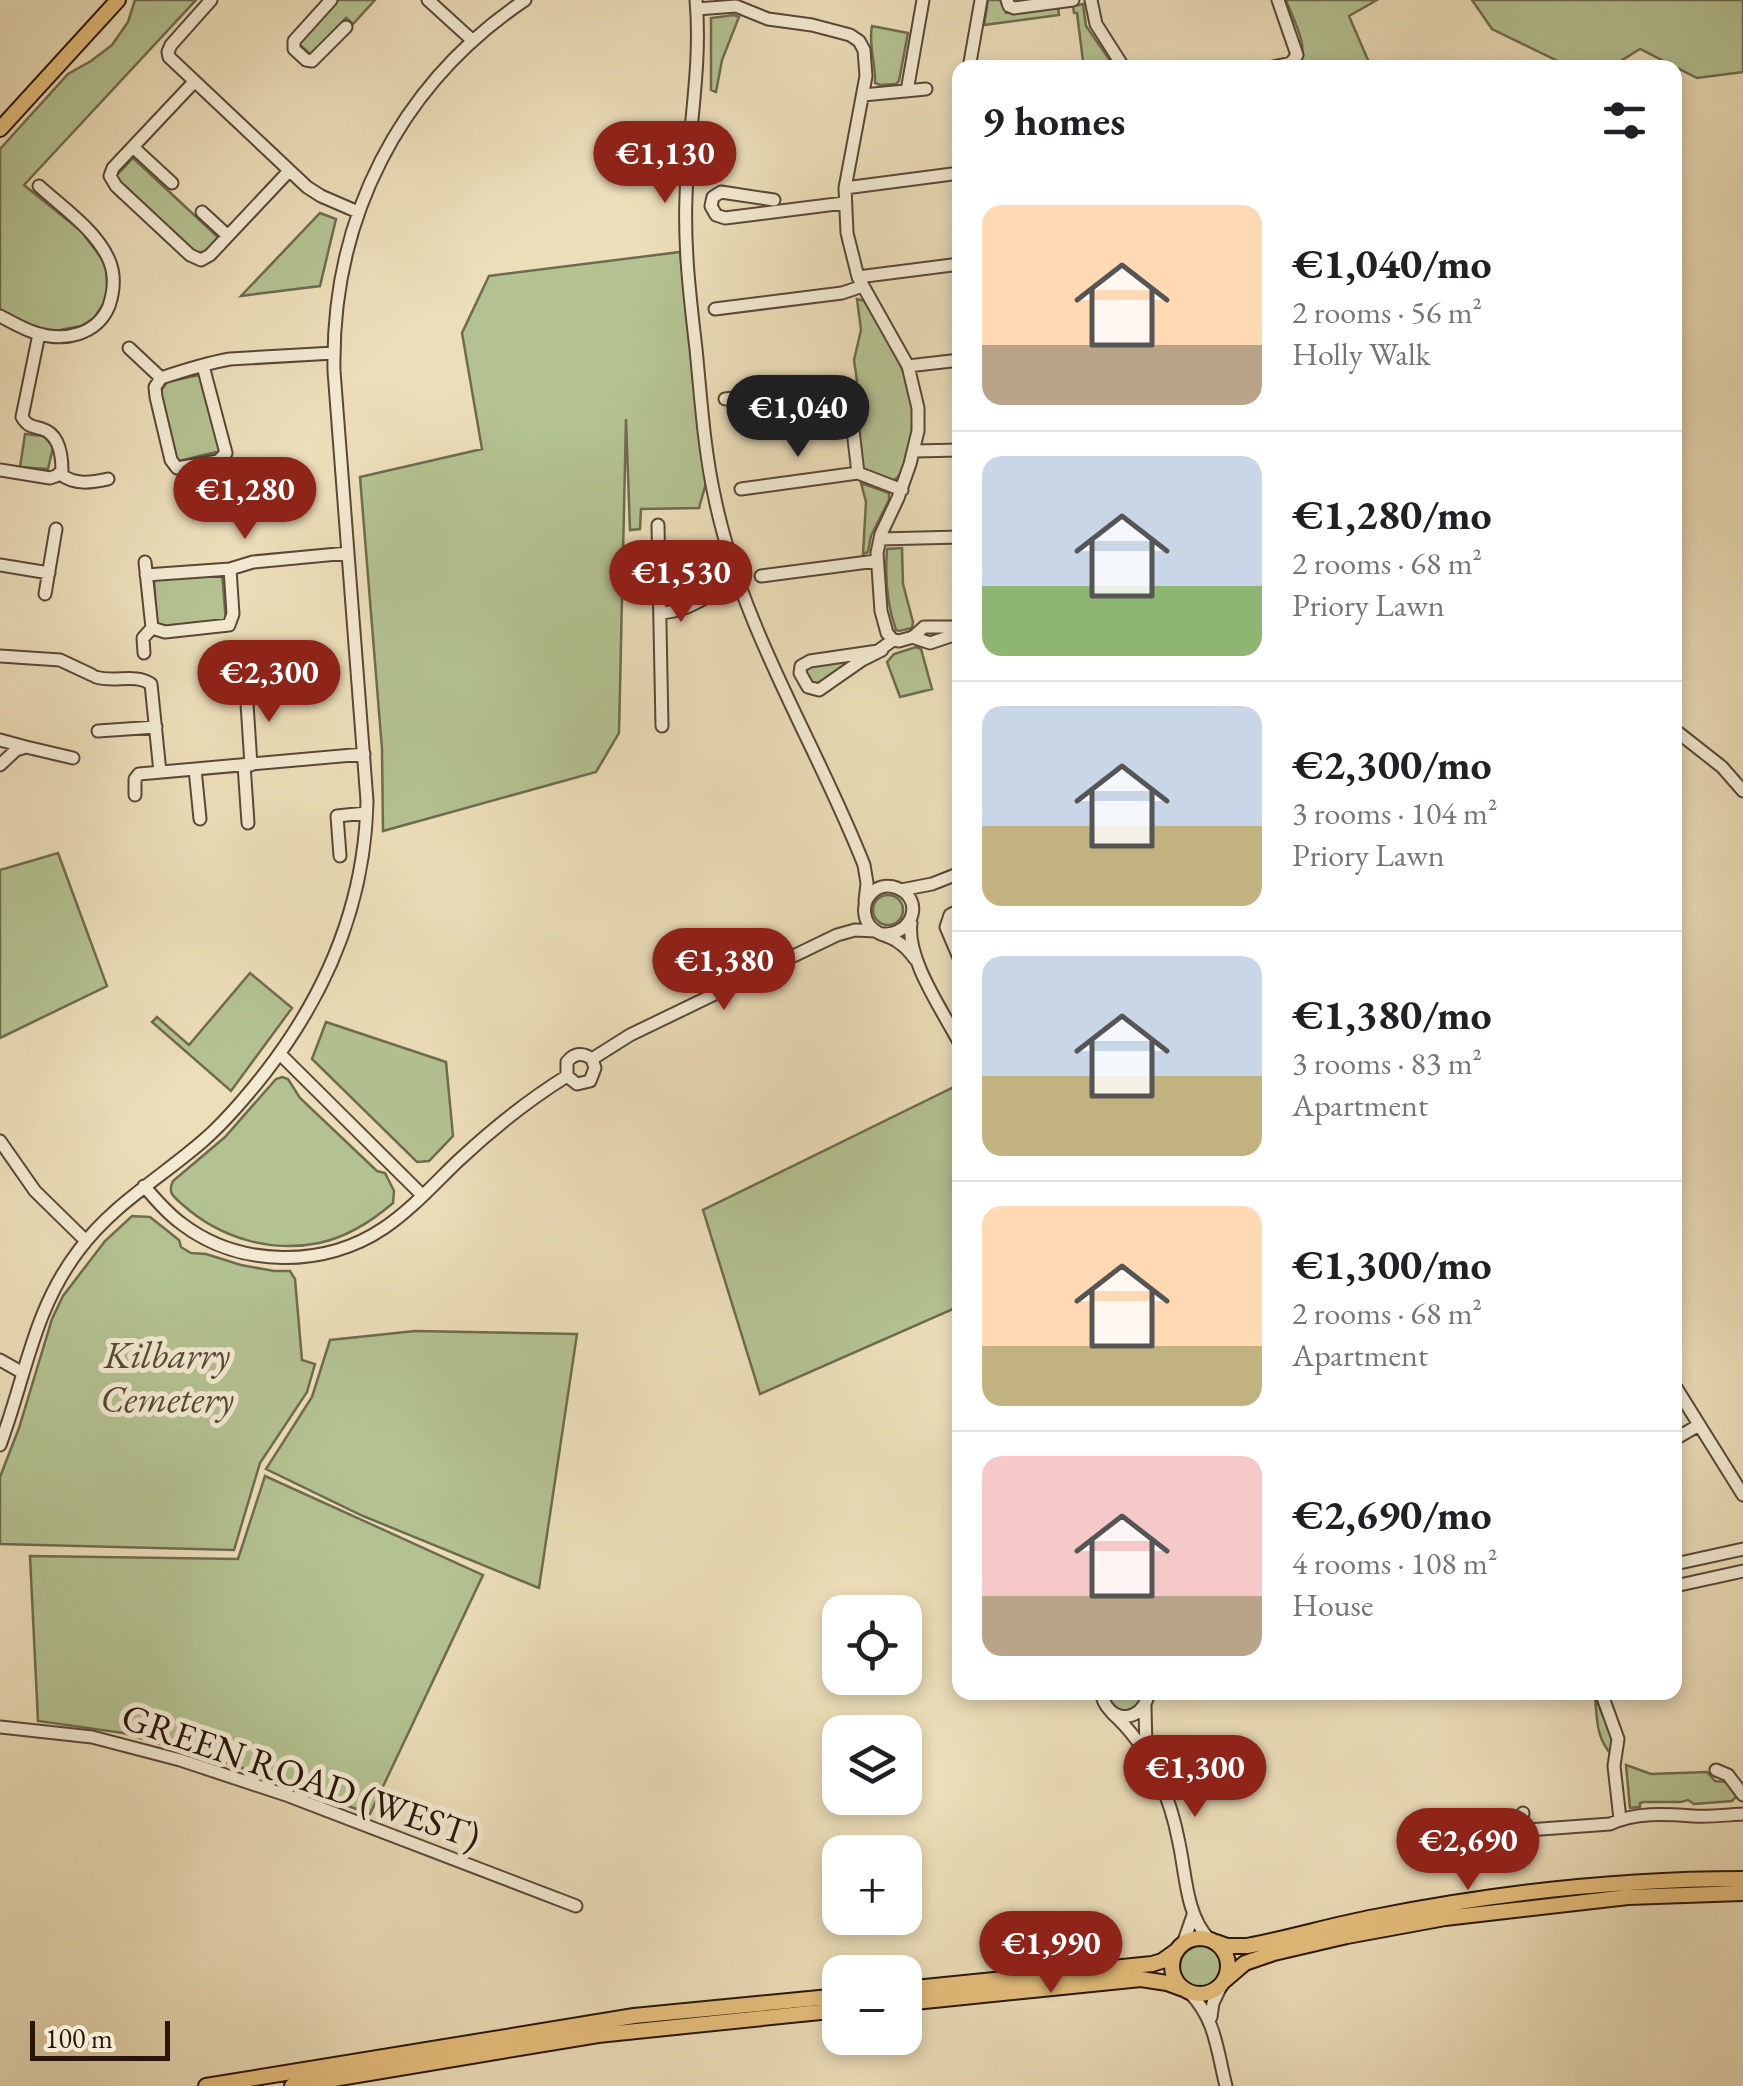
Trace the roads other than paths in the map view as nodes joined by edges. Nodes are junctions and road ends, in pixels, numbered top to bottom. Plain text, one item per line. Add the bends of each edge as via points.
1 (118, 0) edge
2 (211, 0) edge
3 (331, 0) edge
4 (428, 0) edge
5 (525, 0) edge
6 (923, 0) edge
7 (980, 0) edge
8 (1008, 0) edge
9 (1073, 0) edge
10 (1091, 0) edge
11 (1278, 0) edge
12 (697, 5) edge
13 (346, 27) dead end
14 (472, 40) junction
15 (970, 60) edge
16 (1118, 60) edge
17 (1294, 60) edge
18 (194, 82) junction
19 (926, 88) dead end
20 (907, 90) junction
21 (863, 95) junction
22 (0, 129) edge
23 (132, 147) junction
24 (289, 170) junction
25 (952, 174) edge
26 (172, 183) dead end
27 (39, 186) dead end
28 (845, 188) junction
29 (774, 200) dead end
30 (844, 203) junction
31 (202, 212) dead end
32 (358, 212) junction
33 (228, 236) junction
34 (952, 265) edge
35 (861, 281) junction
36 (716, 309) dead end
37 (0, 316) edge
38 (39, 334) junction
39 (129, 348) dead end
40 (334, 353) junction
41 (952, 361) edge
42 (202, 366) junction
43 (908, 366) junction
44 (160, 378) junction
45 (724, 399) dead end
46 (952, 450) edge
47 (914, 451) junction
48 (0, 470) edge
49 (858, 473) junction
50 (60, 474) junction
51 (108, 479) dead end
52 (740, 489) dead end
53 (902, 490) junction
54 (658, 526) dead end
55 (56, 529) dead end
56 (952, 537) edge
57 (880, 539) junction
58 (348, 553) junction
59 (876, 561) junction
60 (0, 565) edge
61 (230, 568) junction
62 (48, 573) junction
63 (762, 576) dead end
64 (738, 581) junction
65 (45, 594) dead end
66 (660, 614) junction
67 (152, 628) junction
68 (952, 629) edge
69 (892, 640) junction
70 (882, 650) junction
71 (144, 654) dead end
72 (0, 656) edge
73 (246, 688) dead end
74 (662, 726) dead end
75 (156, 727) junction
76 (98, 731) dead end
77 (1682, 736) edge
78 (0, 740) edge
79 (26, 747) junction
80 (364, 754) junction
81 (72, 758) dead end
82 (0, 765) edge
83 (248, 765) junction
84 (195, 770) junction
85 (160, 772) junction
86 (1743, 791) edge
87 (135, 795) dead end
88 (366, 813) junction
89 (200, 819) dead end
90 (248, 823) dead end
91 (340, 856) dead end
92 (862, 858) junction
93 (952, 876) edge
94 (932, 884) junction
95 (898, 889) junction
96 (864, 905) junction
97 (912, 910) junction
98 (952, 916) edge
99 (879, 932) junction
100 (838, 935) junction
101 (952, 941) edge
102 (916, 959) junction
103 (952, 1029) edge
104 (280, 1054) junction
105 (592, 1059) junction
106 (567, 1076) junction
107 (0, 1142) edge
108 (144, 1186) junction
109 (422, 1195) junction
110 (86, 1241) junction
111 (0, 1360) edge
112 (23, 1373) junction
113 (1682, 1397) edge
114 (1699, 1424) junction
115 (1682, 1435) edge
116 (0, 1446) edge
117 (1743, 1495) edge
118 (1743, 1549) edge
119 (1682, 1562) edge
120 (1743, 1571) edge
121 (1682, 1584) edge
122 (1103, 1700) edge
123 (1146, 1700) edge
124 (1148, 1700) edge
125 (1604, 1700) edge
126 (1112, 1713) junction
127 (0, 1727) edge
128 (1148, 1758) junction
129 (1716, 1770) dead end
130 (1743, 1795) edge
131 (1523, 1812) dead end
132 (1743, 1814) edge
133 (1620, 1819) junction
134 (1519, 1831) junction
135 (1502, 1832) dead end
136 (1743, 1879) edge
137 (1743, 1893) edge
138 (576, 1906) dead end
139 (1193, 1914) junction
140 (1212, 1941) junction
141 (1179, 1948) junction
142 (1223, 1983) junction
143 (922, 1987) edge
144 (1188, 1992) junction
145 (822, 1998) edge
146 (922, 2002) edge
147 (822, 2012) edge
148 (1212, 2026) junction
149 (206, 2086) edge
150 (292, 2086) edge
151 (1226, 2086) edge

1 - 22 main road
2 - 18 street via 168,50
3 - 13 street via 293,47 312,61
4 - 14 street
5 - 14 street
6 - 20 street
7 - 15 street
8 - 9 street via 1016,8
10 - 16 street via 1096,24
11 - 17 street
12 - 21 street via 736,6 854,37 866,62
12 - 64 street via 686,256 709,470
14 - 32 street via 404,119
18 - 23 street
18 - 24 street
19 - 20 street
20 - 21 street
21 - 28 street
23 - 26 street
23 - 33 street via 111,170 112,181 178,244 201,260
24 - 32 street via 316,193
24 - 33 street
25 - 28 street
27 - 38 street via 92,236 113,274 112,296 95,326 62,336
28 - 30 street
29 - 30 street via 724,192 711,204 724,218
30 - 35 street
31 - 33 street
32 - 40 street via 342,268
34 - 35 street
35 - 36 street via 842,293
35 - 43 street
37 - 38 street
38 - 50 street via 22,418 55,437
39 - 44 street
40 - 42 street
40 - 58 street
41 - 43 street
42 - 44 street
42 - 44 street via 226,450 214,462 172,464 156,392
43 - 47 street via 918,408
45 - 49 street via 842,386 849,396
46 - 47 street
47 - 53 street
48 - 50 street
49 - 52 street
49 - 53 street
50 - 51 street via 86,483
53 - 57 street
54 - 66 street
55 - 62 street
56 - 57 street
57 - 59 street
58 - 61 street
58 - 80 street
59 - 63 street
59 - 69 street via 881,611
60 - 62 street
61 - 67 street via 230,625
61 - 67 street via 146,569
62 - 65 street
64 - 66 street via 692,607
64 - 92 street
66 - 74 street
67 - 71 street via 143,638
68 - 69 street via 924,627 912,638
69 - 70 street
70 - 70 street via 810,661 800,673 808,687 819,690
72 - 75 street via 60,660 107,680 150,682
73 - 83 street
75 - 76 street
75 - 85 street
77 - 86 street
78 - 79 street
79 - 81 street
79 - 82 street
80 - 83 street
80 - 88 street
83 - 84 street
83 - 90 street
84 - 85 street
84 - 89 street
85 - 87 street via 136,775
88 - 91 street via 338,816
88 - 104 street via 361,866 341,944
92 - 95 street
92 - 96 street
93 - 94 street
94 - 95 street
94 - 97 street
95 - 96 street via 880,887
95 - 97 street
96 - 99 street via 867,922
96 - 100 street
97 - 99 street via 905,928
97 - 102 street
98 - 101 street via 946,927
99 - 100 street
99 - 102 street
100 - 105 street
102 - 103 street
104 - 108 street via 224,1122
104 - 109 street
105 - 106 street via 574,1055
105 - 106 street via 590,1081 577,1084
106 - 109 street via 506,1119
107 - 110 street via 43,1201
108 - 109 street via 182,1225 210,1241 277,1258 349,1246 389,1225
108 - 110 street
110 - 112 street via 47,1300
111 - 112 street
112 - 116 street
113 - 114 street
114 - 115 street
114 - 117 street
118 - 119 street
120 - 121 street
122 - 126 street
123 - 126 street via 1140,1712
124 - 128 street
125 - 133 street via 1618,1739
126 - 128 street
127 - 138 street, GREEN ROAD (WEST) via 92,1737 195,1764
128 - 139 street via 1172,1814
129 - 130 street
131 - 134 street
132 - 133 street
133 - 134 street
134 - 135 street
136 - 140 main road via 1514,1894 1247,1946
137 - 142 main road via 1628,1897 1445,1918 1274,1954 1245,1963
139 - 140 street
139 - 141 street
140 - 141 main road via 1195,1938
140 - 142 main road via 1228,1959
141 - 143 main road via 1152,1964
141 - 144 main road via 1173,1975
142 - 144 main road via 1210,1993
142 - 148 street via 1212,2003
144 - 146 main road via 1141,1980
144 - 148 street
145 - 149 main road via 634,2016
147 - 150 main road via 598,2035
148 - 151 street

